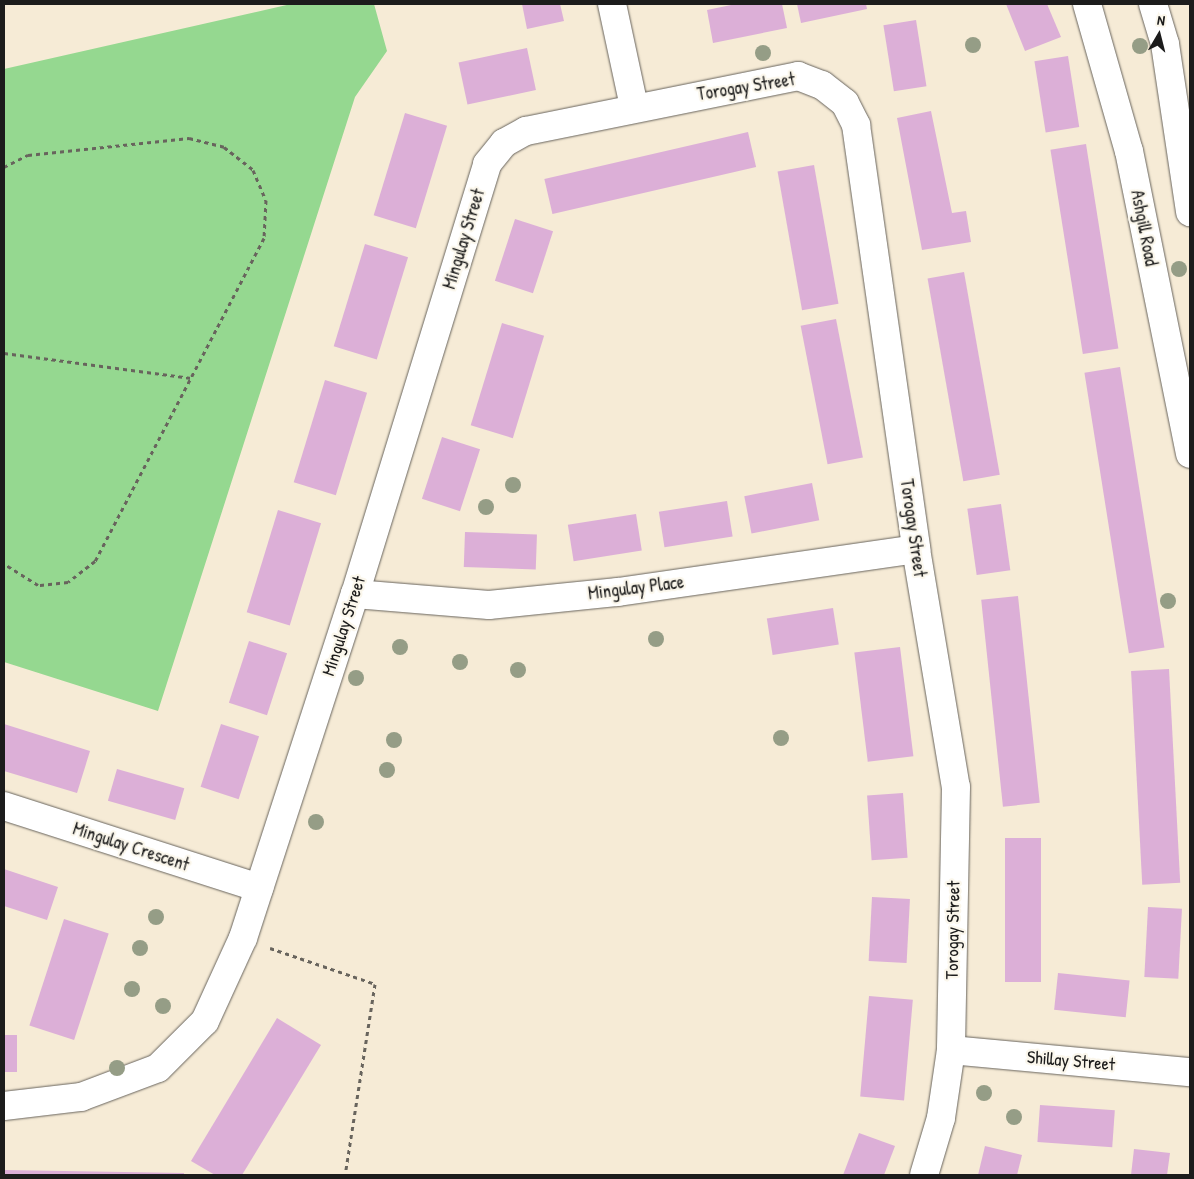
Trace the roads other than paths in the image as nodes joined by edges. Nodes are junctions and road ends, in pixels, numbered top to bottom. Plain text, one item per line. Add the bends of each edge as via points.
1 (612, 4) edge
2 (1087, 4) edge
3 (1153, 4) edge
4 (634, 107) junction
5 (1190, 212) edge
6 (1190, 454) edge
7 (916, 549) junction
8 (355, 594) junction
9 (4, 806) edge
10 (259, 888) junction
11 (951, 1050) junction
12 (1190, 1072) edge
13 (4, 1106) edge
14 (924, 1175) edge

1 - 4 street
2 - 6 street, Ashgill Road via 1129,151
3 - 5 street via 1165,44
4 - 7 street, Torogay Street via 798,76 822,85 845,103 856,125 860,144
4 - 8 street, Mingulay Street via 526,130 504,143 487,164
7 - 8 street, Mingulay Place via 618,592 489,605
7 - 11 street, Torogay Street via 956,787
8 - 10 street, Mingulay Street
9 - 10 street, Mingulay Crescent
10 - 13 street, Mingulay Street via 243,938 206,1021 158,1068 81,1097
11 - 12 street, Shillay Street
11 - 14 street, Torogay Street via 941,1118

